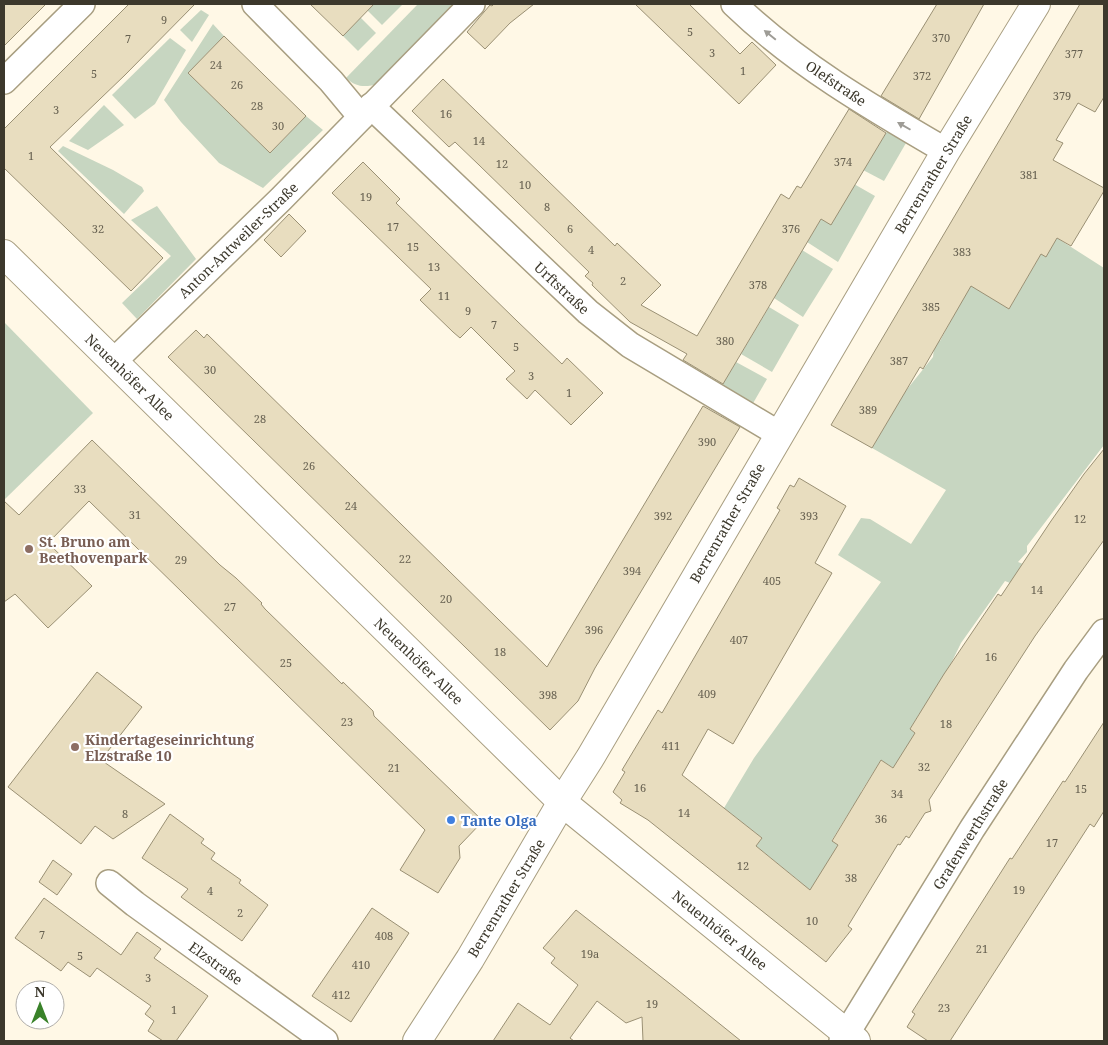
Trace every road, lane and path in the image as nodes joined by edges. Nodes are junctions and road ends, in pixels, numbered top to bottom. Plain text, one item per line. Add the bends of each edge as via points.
1 (82, 4) edge
2 (255, 4) edge
3 (472, 4) edge
4 (734, 4) edge
5 (1036, 4) edge
6 (4, 81) edge
7 (366, 111) junction
8 (946, 151) junction
9 (4, 254) edge
10 (114, 362) junction
11 (780, 434) junction
12 (1104, 632) edge
13 (562, 802) junction
14 (109, 884) dead end
15 (848, 1039) edge
16 (325, 1041) edge
17 (417, 1041) edge

1 - 6 street
2 - 7 street via 331,81
3 - 7 street, Anton-Antweiler-Straße
8 -> 4 street, Olefstraße via 860,101 804,62
5 - 8 street, Berrenrather Straße
7 - 10 street, Anton-Antweiler-Straße
7 - 11 street, Urftstraße via 588,312 630,345
8 - 11 street, Berrenrather Straße
9 - 10 street, Neuenhöfer Allee
10 - 13 street, Neuenhöfer Allee
11 - 13 street, Berrenrather Straße
12 - 15 street, Grafenwerthstraße via 977,822
13 - 15 street, Neuenhöfer Allee
13 - 17 street, Berrenrather Straße via 470,959
14 - 16 street, Elzstraße

